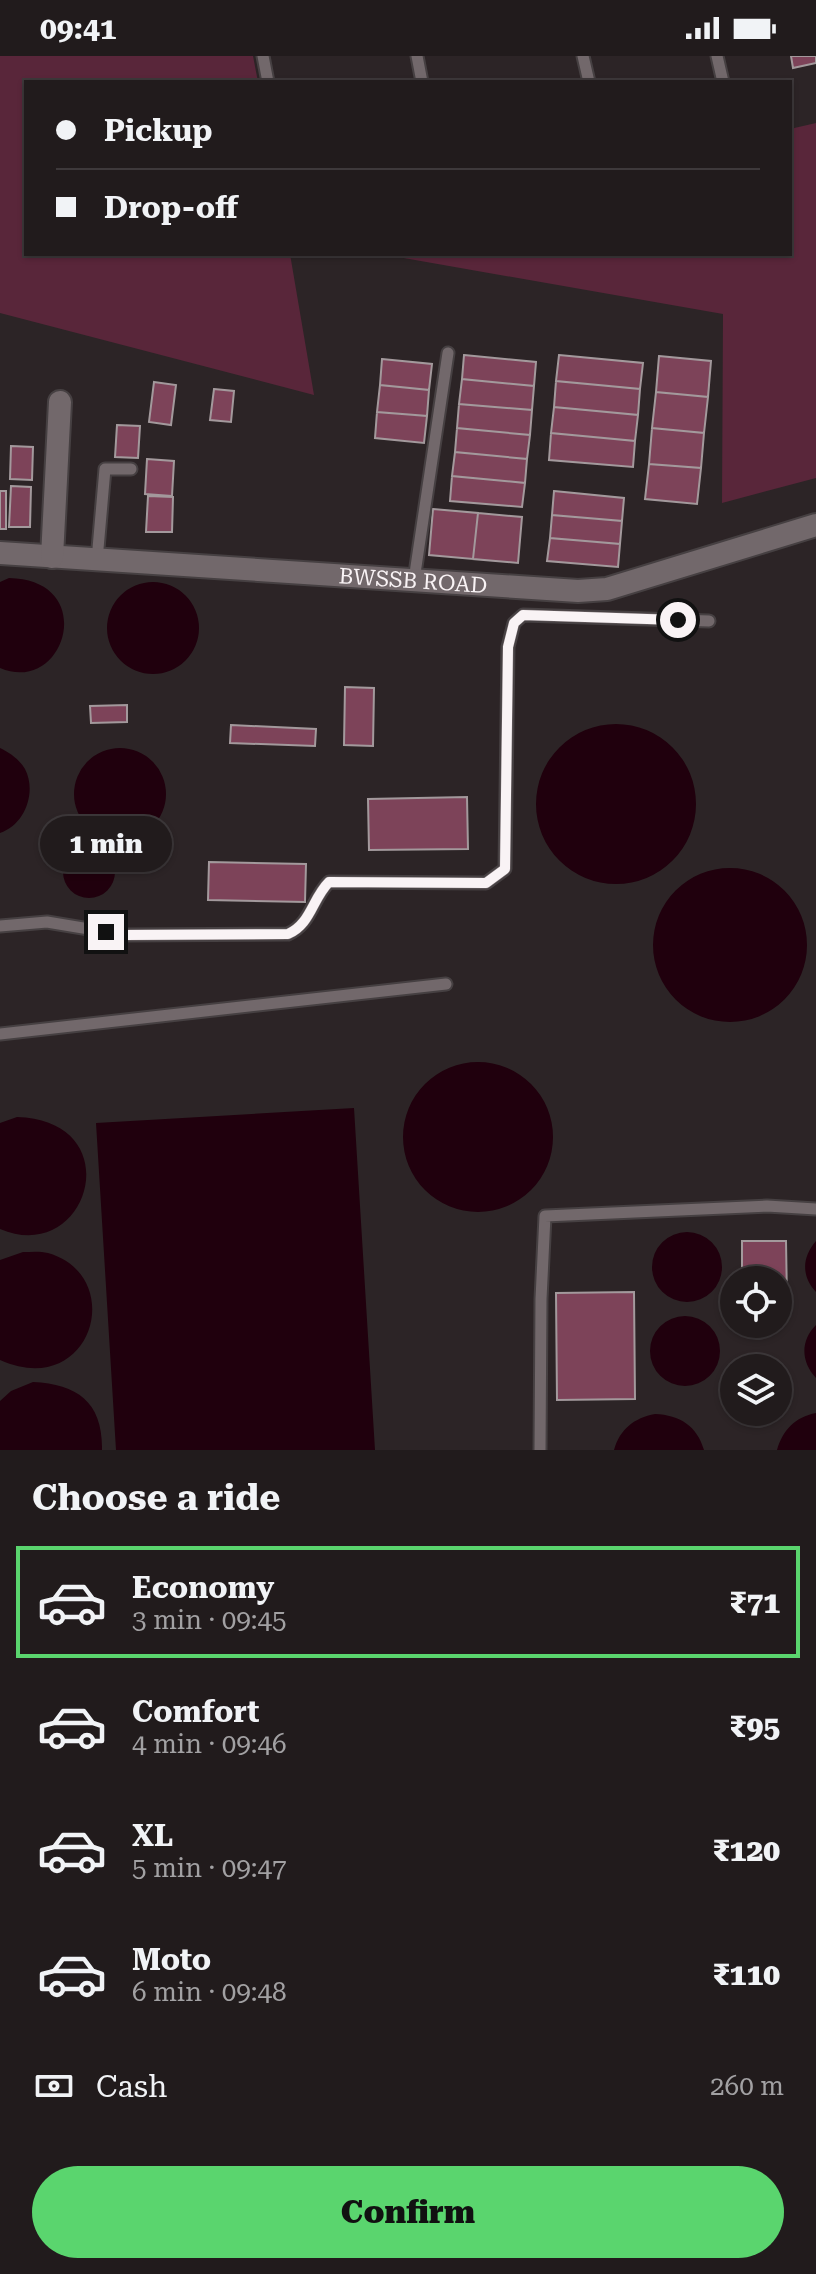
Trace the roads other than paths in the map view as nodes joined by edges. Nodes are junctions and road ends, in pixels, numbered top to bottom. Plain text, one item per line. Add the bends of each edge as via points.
1 (263, 56) edge
2 (417, 56) edge
3 (583, 56) edge
4 (717, 56) edge
5 (268, 80) edge
6 (422, 80) edge
7 (589, 80) edge
8 (723, 80) edge
9 (448, 353) dead end
10 (60, 402) dead end
11 (131, 469) dead end
12 (816, 525) edge
13 (0, 553) edge
14 (52, 557) junction
15 (97, 560) junction
16 (414, 580) junction
17 (709, 621) dead end
18 (0, 926) edge
19 (446, 984) dead end
20 (0, 1034) edge
21 (816, 1209) edge
22 (540, 1450) edge

1 - 5 lane
2 - 6 lane
3 - 7 lane
4 - 8 lane
9 - 16 lane
10 - 14 street
11 - 15 lane via 105,469
12 - 16 street, BWSSB ROAD via 607,589 542,590
13 - 14 street, BWSSB ROAD
14 - 15 street, BWSSB ROAD
15 - 16 street, BWSSB ROAD
17 - 18 lane via 523,615 514,623 508,647 505,869 486,883 329,882 304,924 288,934 125,935 47,922
19 - 20 lane
21 - 22 lane via 767,1206 545,1216

